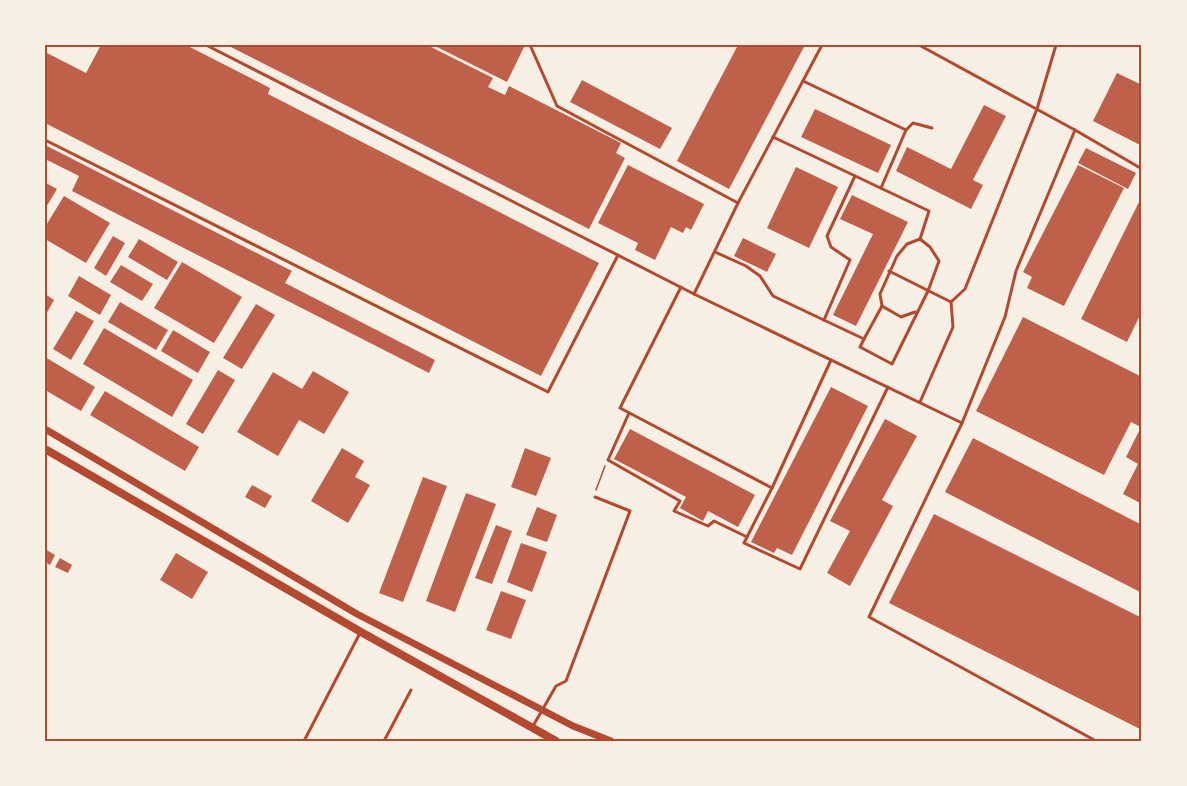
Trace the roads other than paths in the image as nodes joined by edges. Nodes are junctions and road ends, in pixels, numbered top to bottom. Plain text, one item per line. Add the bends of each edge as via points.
1 (206, 45) edge
2 (530, 45) edge
3 (822, 45) edge
4 (919, 45) edge
5 (1056, 45) edge
6 (803, 81) junction
7 (1036, 110) junction
8 (932, 128) dead end
9 (906, 130) junction
10 (1075, 130) junction
11 (773, 137) junction
12 (45, 140) edge
13 (1142, 169) edge
14 (855, 176) junction
15 (880, 188) junction
16 (738, 203) junction
17 (920, 239) junction
18 (715, 252) junction
19 (618, 255) junction
20 (889, 271) junction
21 (681, 287) junction
22 (928, 291) junction
23 (694, 294) junction
24 (951, 303) junction
25 (882, 306) junction
26 (917, 311) junction
27 (824, 320) junction
28 (864, 339) junction
29 (831, 360) junction
30 (888, 387) junction
31 (920, 402) junction
32 (629, 413) junction
33 (962, 423) junction
34 (45, 429) edge
35 (45, 449) edge
36 (772, 488) junction
37 (595, 497) dead end
38 (747, 537) junction
39 (361, 632) junction
40 (411, 690) dead end
41 (532, 727) junction
42 (304, 741) edge
43 (384, 741) edge
44 (556, 741) edge
45 (611, 741) edge
46 (1096, 741) edge

1 - 19 lane
2 - 16 lane via 557,106
3 - 6 lane
4 - 7 lane
5 - 7 lane
6 - 9 lane
6 - 11 lane
7 - 10 lane
7 - 24 lane via 965,289
8 - 9 lane via 913,123
9 - 15 lane
10 - 13 lane
10 - 33 lane via 1016,271 1005,318
11 - 14 lane
11 - 16 lane
12 - 19 lane via 548,392
14 - 15 lane
14 - 27 lane via 826,236 831,247 850,260
15 - 17 lane via 929,211
16 - 18 lane
17 - 20 lane via 907,244
17 - 22 lane via 939,261
18 - 23 lane
18 - 27 lane via 760,276 773,296
19 - 21 lane
20 - 22 lane
20 - 25 lane via 880,294
21 - 23 lane
21 - 32 lane via 620,408
22 - 24 lane
22 - 26 lane
23 - 29 lane
24 - 31 lane via 953,327
25 - 26 lane via 901,317
25 - 28 lane
26 - 28 lane via 892,364 860,347
27 - 28 lane
29 - 30 lane
29 - 36 lane
30 - 31 lane
30 - 38 lane via 800,569 744,543
31 - 33 lane
32 - 36 lane
32 - 38 lane via 608,460 680,501 674,511 708,526 714,521
33 - 46 lane via 869,617
34 - 45 street via 357,614 573,726
35 - 39 main road
36 - 38 lane
37 - 41 lane via 630,511 566,681 556,686
39 - 41 main road
39 - 42 lane
40 - 43 lane
41 - 44 main road

